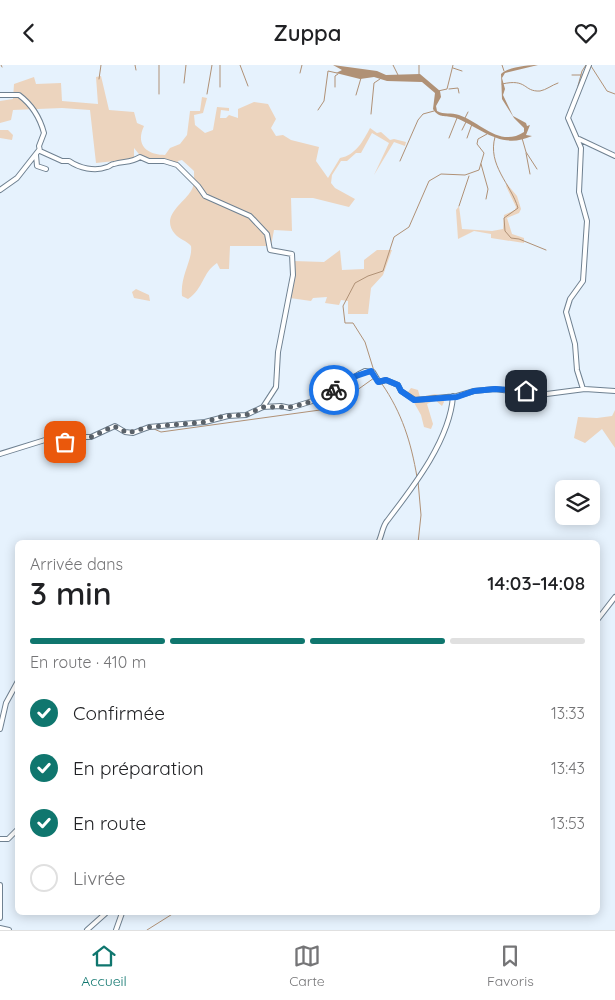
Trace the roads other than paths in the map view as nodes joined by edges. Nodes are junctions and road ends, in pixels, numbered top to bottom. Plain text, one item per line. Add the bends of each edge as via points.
1 (589, 65) edge
2 (0, 95) edge
3 (578, 138) junction
4 (37, 152) junction
5 (615, 155) edge
6 (46, 169) dead end
7 (0, 190) edge
8 (583, 389) junction
9 (615, 391) edge
10 (454, 396) junction
11 (263, 407) junction
12 (0, 454) edge
13 (379, 540) edge
14 (615, 597) edge
15 (600, 616) edge
16 (15, 686) edge
17 (0, 729) edge
18 (15, 832) edge
19 (0, 839) edge
20 (0, 885) edge
21 (104, 915) edge
22 (121, 915) edge
23 (0, 918) edge
24 (0, 924) edge
25 (0, 928) edge
26 (10, 930) edge
27 (87, 930) edge
28 (116, 930) edge

1 - 3 street via 568,115
2 - 4 street via 19,95 31,106 44,133
3 - 5 street
3 - 8 street via 581,148 579,192 587,216 587,241 583,281 570,299 566,312
4 - 6 street via 37,166
4 - 7 street via 17,178
4 - 11 street via 87,169 134,161 140,157 174,163 205,196 255,219 267,234 270,250 292,253 293,275 278,352 276,387
8 - 9 street
8 - 10 street via 538,395 495,389
10 - 11 street via 414,400 398,385 386,380 378,382 371,371 350,378 322,398 290,408
10 - 13 street via 452,415 444,434 407,496 385,524
11 - 12 street via 246,415 149,427 133,433 114,426 72,442 45,440
14 - 15 street
16 - 17 street via 6,703
18 - 19 street via 8,839
20 - 23 street
21 - 27 street
22 - 28 street
24 - 25 street
25 - 26 street

